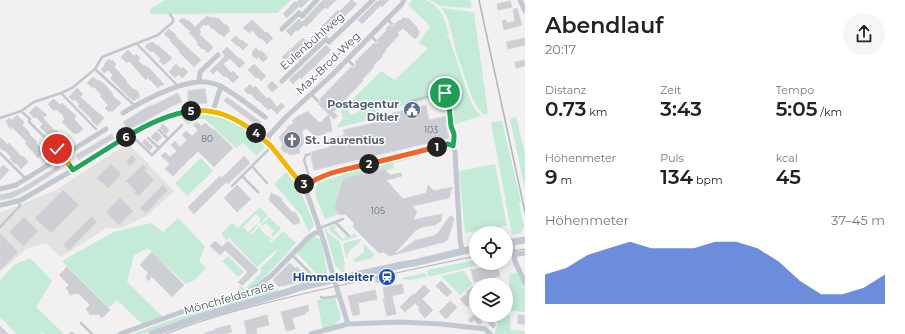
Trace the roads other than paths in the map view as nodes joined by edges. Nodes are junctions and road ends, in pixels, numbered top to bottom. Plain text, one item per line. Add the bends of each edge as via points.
1 (317, 0) edge
2 (373, 0) edge
3 (404, 0) edge
4 (520, 0) edge
5 (525, 11) edge
6 (170, 14) dead end
7 (387, 19) junction
8 (392, 24) dead end
9 (282, 29) dead end
10 (370, 36) junction
11 (376, 41) dead end
12 (137, 44) junction
13 (218, 56) dead end
14 (347, 60) junction
15 (353, 65) dead end
16 (95, 69) junction
17 (282, 81) dead end
18 (199, 82) junction
19 (178, 86) junction
20 (220, 86) junction
21 (61, 93) junction
22 (311, 94) junction
23 (318, 101) dead end
24 (411, 101) dead end
25 (135, 105) junction
26 (21, 111) junction
27 (213, 111) junction
28 (123, 113) dead end
29 (265, 117) dead end
30 (0, 118) edge
31 (182, 124) dead end
32 (96, 129) dead end
33 (106, 130) dead end
34 (159, 130) dead end
35 (131, 134) junction
36 (148, 138) dead end
37 (168, 139) junction
38 (265, 140) junction
39 (271, 146) junction
40 (453, 146) junction
41 (159, 148) junction
42 (0, 153) edge
43 (310, 154) dead end
44 (63, 157) junction
45 (252, 166) junction
46 (73, 170) junction
47 (242, 176) junction
48 (26, 179) junction
49 (267, 183) dead end
50 (232, 186) dead end
51 (306, 186) junction
52 (0, 189) edge
53 (258, 192) dead end
54 (18, 201) junction
55 (0, 205) edge
56 (343, 219) dead end
57 (335, 222) junction
58 (0, 227) edge
59 (320, 230) junction
60 (349, 236) dead end
61 (525, 240) edge
62 (513, 242) edge
63 (469, 250) edge
64 (462, 251) junction
65 (519, 253) edge
66 (291, 255) junction
67 (310, 273) dead end
68 (334, 279) junction
69 (525, 283) edge
70 (339, 296) junction
71 (321, 297) dead end
72 (81, 323) dead end
73 (348, 324) junction
74 (92, 334) edge
75 (120, 334) edge
76 (152, 334) edge
77 (311, 334) edge
78 (490, 334) edge

1 - 9 street via 302,16 299,13
2 - 17 street, Eulenbühlweg via 329,42 326,39
3 - 7 street, Max-Brod-Weg
4 - 5 street
6 - 12 lane via 172,22 158,35
7 - 8 lane
7 - 10 street, Max-Brod-Weg
10 - 11 lane
10 - 14 street, Max-Brod-Weg
12 - 16 lane via 102,57
12 - 19 lane
13 - 18 street via 200,72
14 - 15 lane
14 - 22 street, Max-Brod-Weg
16 - 21 lane via 72,88
16 - 25 lane
18 - 19 street
18 - 20 street
19 - 25 street
20 - 27 street
20 - 29 street
21 - 26 lane via 34,102
21 - 32 lane
22 - 23 lane
22 - 38 street, Max-Brod-Weg
24 - 40 lane via 442,93 448,95 454,134
25 - 28 street
26 - 30 lane
26 - 44 lane
27 - 35 street via 181,113 159,120
27 - 38 street via 242,123
31 - 37 lane
33 - 44 street
34 - 37 lane
35 - 41 lane via 152,155
35 - 46 street
36 - 41 lane
37 - 41 lane
38 - 39 street
39 - 45 lane
39 - 51 street via 298,180
40 - 51 street via 448,144 337,172
40 - 64 street
42 - 48 lane
43 - 51 lane via 306,155 304,160 308,173
44 - 46 street
44 - 48 street
45 - 47 lane
45 - 49 lane
46 - 54 street
47 - 50 lane
47 - 53 lane
48 - 52 street via 16,185
51 - 59 street
54 - 55 street
54 - 58 lane via 20,206
56 - 57 lane
57 - 59 lane
57 - 60 lane
59 - 66 street
59 - 68 street
61 - 62 main road
63 - 64 main road, Mönchfeldstraße
64 - 68 main road, Mönchfeldstraße
65 - 69 street via 514,258
66 - 67 lane
66 - 75 street via 272,275 246,293
68 - 70 street
68 - 76 main road, Mönchfeldstraße via 197,318
70 - 71 lane
70 - 73 street
72 - 74 lane
73 - 77 street
73 - 78 street via 441,324 485,329

